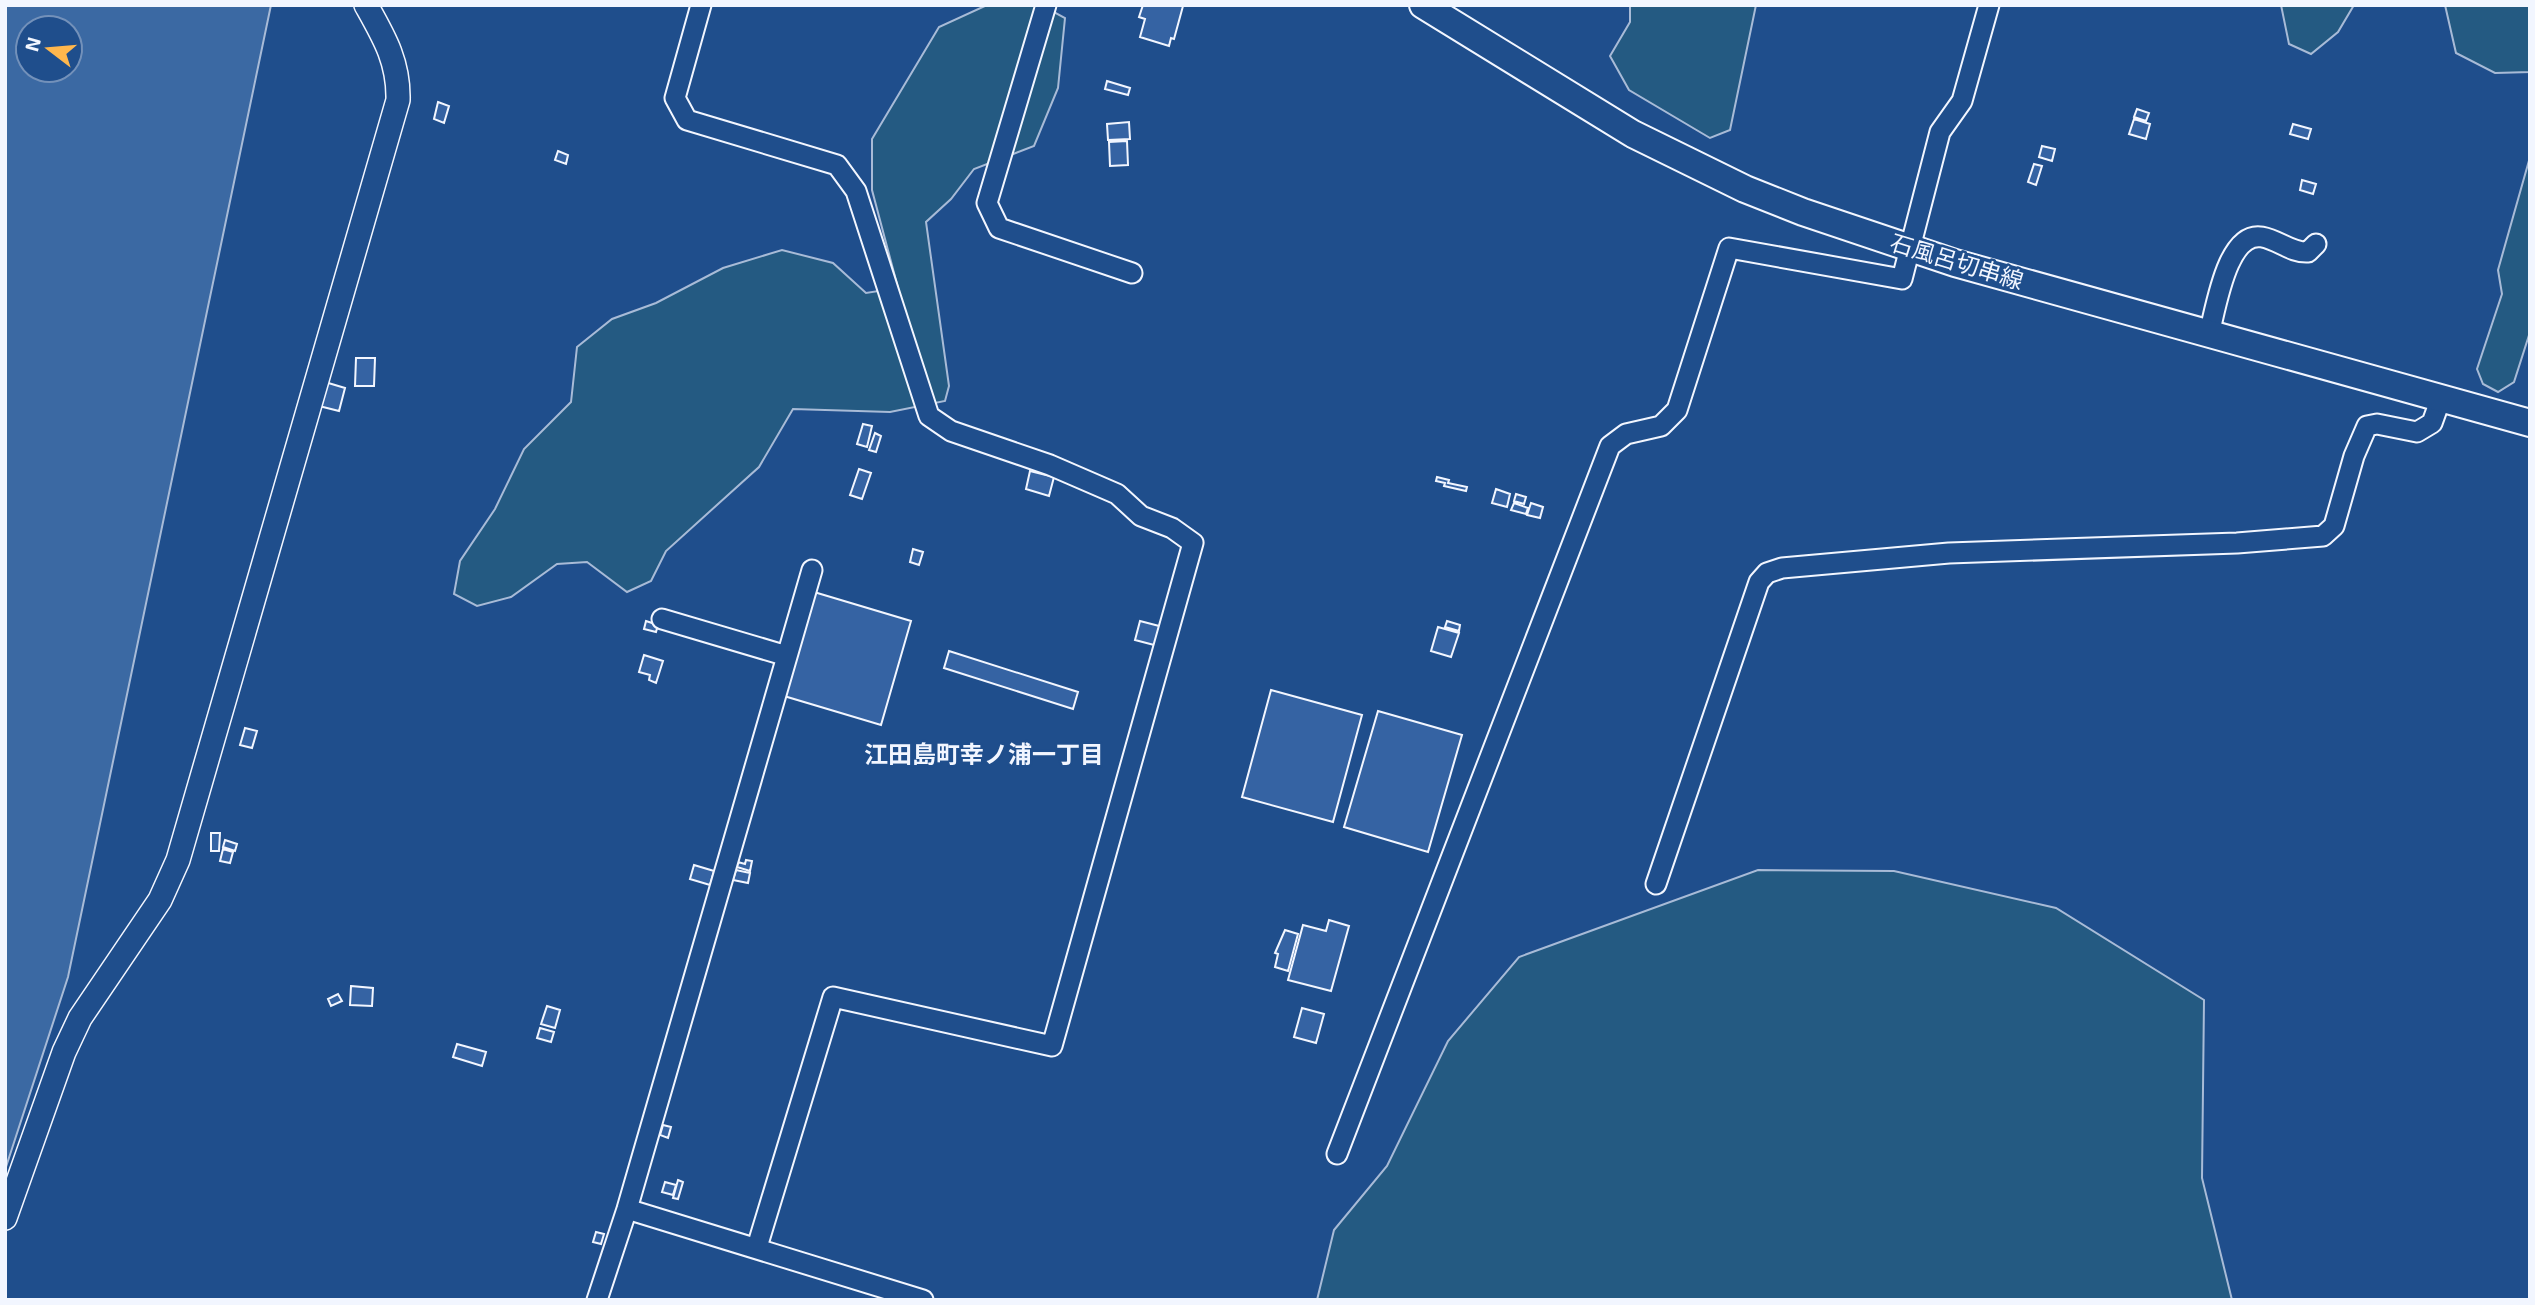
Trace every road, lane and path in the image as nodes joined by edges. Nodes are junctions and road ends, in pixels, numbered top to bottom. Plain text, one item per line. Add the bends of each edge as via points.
1 (366, 5) edge
2 (701, 5) edge
3 (1046, 5) edge
4 (1423, 5) edge
5 (1989, 5) edge
6 (2316, 244) dead end
7 (1908, 246) junction
8 (1132, 273) dead end
9 (2209, 334) junction
10 (2441, 398) junction
11 (2530, 423) edge
12 (812, 570) dead end
13 (662, 619) dead end
14 (787, 656) junction
15 (1656, 884) dead end
16 (1337, 1154) dead end
17 (627, 1209) junction
18 (5, 1219) edge
19 (757, 1247) junction
20 (597, 1300) edge
21 (923, 1300) edge

1 - 18 street via 397,66 398,100 178,860 160,900 80,1018
2 - 19 street via 675,98 687,120 837,165 856,191 929,416 951,432 1050,465 1118,494 1141,516 1172,528 1193,543 1052,1046 833,997
3 - 8 street via 987,203 999,228
4 - 7 main road, 石風呂切串線 via 1579,103 1689,163 1802,212
5 - 7 street via 1962,101 1940,132
6 - 9 street via 2308,252 2298,252 2263,237 2248,237 2240,243 2227,269
7 - 9 main road, 石風呂切串線
7 - 16 street via 1902,279 1729,248 1677,410 1661,426 1626,434 1610,446
9 - 10 main road, 石風呂切串線
10 - 11 main road, 石風呂切串線
10 - 15 street via 2432,423 2417,432 2367,426 2357,445 2334,526 2323,536 1949,553 1767,573 1759,582
12 - 14 street
13 - 14 street
14 - 17 street
17 - 19 street
17 - 20 street
19 - 21 street

